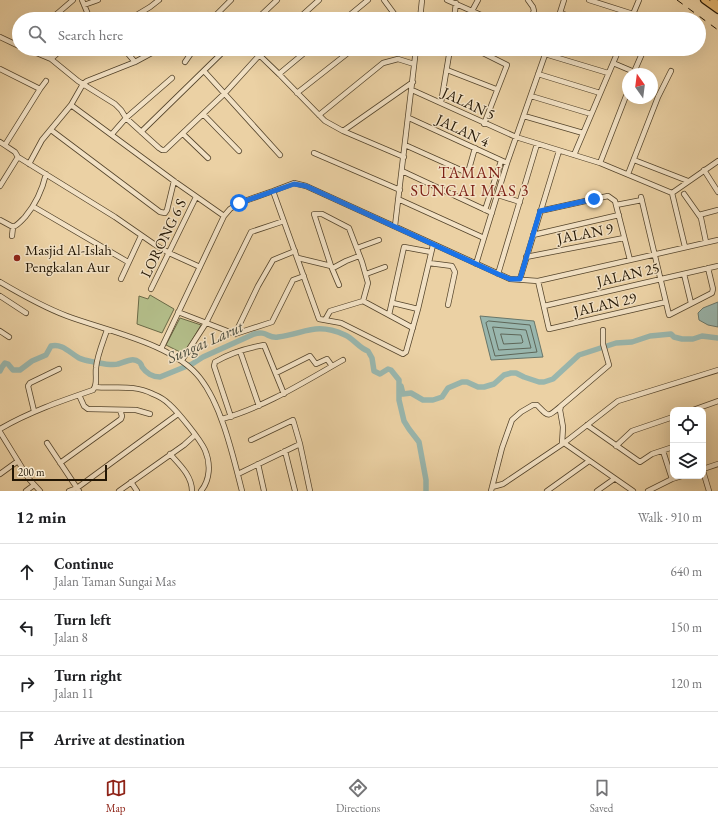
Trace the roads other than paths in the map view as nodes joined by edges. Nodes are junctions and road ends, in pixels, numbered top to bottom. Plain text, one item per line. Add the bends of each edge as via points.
1 (73, 0) edge
2 (98, 0) edge
3 (159, 0) edge
4 (231, 0) edge
5 (277, 0) edge
6 (319, 0) edge
7 (368, 0) edge
8 (384, 0) edge
9 (422, 0) edge
10 (447, 0) edge
11 (478, 0) edge
12 (528, 0) edge
13 (564, 0) edge
14 (589, 0) edge
15 (639, 0) edge
16 (704, 0) edge
17 (712, 0) edge
18 (83, 2) edge
19 (456, 3) junction
20 (718, 4) edge
21 (718, 10) edge
22 (472, 11) joint
23 (59, 12) edge
24 (87, 12) edge
25 (143, 12) edge
26 (219, 12) edge
27 (264, 12) edge
28 (306, 12) edge
29 (353, 12) edge
30 (392, 12) edge
31 (421, 12) edge
32 (455, 12) edge
33 (534, 12) edge
34 (560, 12) edge
35 (619, 12) edge
36 (634, 12) edge
37 (0, 38) edge
38 (12, 43) edge
39 (44, 56) edge
40 (54, 56) edge
41 (130, 56) edge
42 (146, 56) edge
43 (189, 56) edge
44 (219, 56) edge
45 (258, 56) edge
46 (260, 56) edge
47 (301, 56) edge
48 (344, 56) edge
49 (415, 56) edge
50 (449, 56) edge
51 (489, 56) edge
52 (545, 56) edge
53 (558, 56) edge
54 (616, 56) edge
55 (642, 56) edge
56 (51, 59) junction
57 (135, 62) junction
58 (185, 62) dead end
59 (613, 63) junction
60 (414, 64) junction
61 (624, 68) edge
62 (638, 68) edge
63 (0, 70) edge
64 (447, 70) junction
65 (204, 71) junction
66 (671, 71) dead end
67 (608, 73) junction
68 (279, 74) junction
69 (538, 74) junction
70 (172, 78) dead end
71 (46, 81) dead end
72 (413, 82) junction
73 (83, 84) junction
74 (40, 89) junction
75 (496, 89) junction
76 (412, 90) junction
77 (225, 93) junction
78 (298, 93) junction
79 (600, 93) junction
80 (531, 96) junction
81 (441, 103) junction
82 (623, 104) edge
83 (71, 105) junction
84 (203, 114) junction
85 (591, 114) junction
86 (319, 115) junction
87 (524, 116) junction
88 (126, 118) junction
89 (409, 118) junction
90 (484, 124) junction
91 (51, 130) junction
92 (343, 131) junction
93 (141, 132) junction
94 (583, 133) junction
95 (112, 134) junction
96 (183, 134) junction
97 (516, 137) junction
98 (0, 142) edge
99 (537, 144) junction
100 (5, 145) junction
101 (405, 145) junction
102 (475, 148) junction
103 (239, 151) dead end
104 (559, 151) junction
105 (314, 153) dead end
106 (280, 155) dead end
107 (574, 155) junction
108 (18, 157) junction
109 (404, 157) junction
110 (208, 158) dead end
111 (634, 160) junction
112 (501, 161) junction
113 (718, 161) edge
114 (507, 163) junction
115 (600, 163) junction
116 (29, 164) junction
117 (704, 170) junction
118 (402, 171) junction
119 (46, 174) junction
120 (628, 174) junction
121 (174, 181) junction
122 (688, 181) junction
123 (0, 186) edge
124 (400, 190) junction
125 (274, 191) junction
126 (718, 192) edge
127 (672, 193) junction
128 (684, 194) dead end
129 (498, 195) junction
130 (196, 196) junction
131 (398, 199) junction
132 (520, 202) junction
133 (616, 205) junction
134 (34, 206) junction
135 (485, 210) junction
136 (718, 210) edge
137 (540, 211) junction
138 (492, 212) junction
139 (619, 215) junction
140 (699, 215) junction
141 (224, 216) junction
142 (0, 220) edge
143 (284, 220) junction
144 (395, 226) junction
145 (13, 228) junction
146 (533, 235) junction
147 (12, 236) dead end
148 (141, 236) junction
149 (484, 238) junction
150 (624, 238) junction
151 (379, 240) dead end
152 (718, 240) edge
153 (706, 242) junction
154 (433, 244) junction
155 (685, 247) junction
156 (357, 248) junction
157 (295, 251) junction
158 (430, 252) junction
159 (169, 253) junction
160 (655, 254) junction
161 (359, 256) junction
162 (526, 257) junction
163 (298, 258) junction
164 (630, 260) junction
165 (128, 262) junction
166 (429, 263) junction
167 (476, 264) junction
168 (718, 266) edge
169 (200, 267) junction
170 (332, 267) junction
171 (385, 267) dead end
172 (708, 268) junction
173 (366, 274) junction
174 (498, 274) junction
175 (684, 274) junction
176 (304, 276) junction
177 (121, 279) dead end
178 (520, 279) junction
179 (661, 279) junction
180 (538, 281) junction
181 (0, 282) edge
182 (340, 285) dead end
183 (151, 290) dead end
184 (0, 296) edge
185 (363, 301) junction
186 (666, 302) junction
187 (392, 303) junction
188 (692, 303) junction
189 (448, 304) dead end
190 (544, 306) junction
191 (418, 310) junction
192 (178, 312) junction
193 (26, 313) dead end
194 (389, 315) junction
195 (325, 320) junction
196 (206, 323) junction
197 (413, 328) junction
198 (107, 330) junction
199 (603, 330) dead end
200 (0, 331) edge
201 (235, 334) junction
202 (9, 337) dead end
203 (161, 349) junction
204 (240, 351) junction
205 (182, 360) junction
206 (343, 360) dead end
207 (332, 366) junction
208 (59, 369) dead end
209 (718, 370) edge
210 (276, 373) junction
211 (95, 387) junction
212 (284, 394) junction
213 (79, 395) junction
214 (718, 402) edge
215 (259, 406) junction
216 (561, 406) junction
217 (702, 407) edge
218 (120, 410) junction
219 (34, 411) junction
220 (150, 414) dead end
221 (178, 414) junction
222 (231, 417) junction
223 (670, 418) edge
224 (222, 419) junction
225 (587, 425) junction
226 (0, 429) edge
227 (0, 432) edge
228 (195, 435) junction
229 (251, 440) dead end
230 (47, 443) dead end
231 (300, 444) junction
232 (563, 444) junction
233 (616, 446) junction
234 (670, 448) edge
235 (663, 451) junction
236 (285, 452) junction
237 (170, 454) junction
238 (18, 461) junction
239 (589, 461) junction
240 (60, 463) junction
241 (258, 464) junction
242 (718, 464) edge
243 (706, 469) edge
244 (670, 473) edge
245 (0, 474) edge
246 (238, 474) junction
247 (614, 479) junction
248 (672, 479) edge
249 (706, 479) edge
250 (131, 482) junction
251 (34, 485) junction
252 (492, 489) edge
253 (78, 490) edge
254 (26, 491) edge
255 (40, 491) edge
256 (69, 491) edge
257 (119, 491) edge
258 (137, 491) edge
259 (192, 491) edge
260 (201, 491) edge
261 (242, 491) edge
262 (264, 491) edge
263 (295, 491) edge
264 (310, 491) edge
265 (547, 491) edge
266 (597, 491) edge
267 (633, 491) edge
268 (648, 491) edge
269 (709, 491) edge

1 - 23 street
2 - 18 street
3 - 25 street
4 - 26 street
5 - 27 street
6 - 28 street
7 - 29 street
8 - 30 street
9 - 31 street
10 - 19 street
11 - 22 street
12 - 33 street via 534,7
13 - 34 street
14 - 35 street
15 - 36 street
16 - 21 main road
17 - 20 main road
18 - 24 street
19 - 22 street
19 - 32 street
37 - 38 street
39 - 56 street
40 - 56 street
41 - 57 street
42 - 57 street
43 - 58 street
44 - 65 street
45 - 77 street
46 - 68 street
47 - 68 street
48 - 78 street
49 - 60 street
50 - 64 street
51 - 75 street via 507,65
52 - 69 street
53 - 67 street
54 - 59 street
55 - 62 street
56 - 73 street
57 - 73 street
59 - 61 street
59 - 67 street
60 - 72 street
60 - 86 street via 398,59 383,63
63 - 74 street
64 - 75 street
64 - 81 street
65 - 77 street
65 - 93 street
66 - 111 street via 658,97
67 - 79 street
68 - 78 street
69 - 79 street
69 - 80 street
70 - 88 street
71 - 74 street
72 - 76 street
72 - 92 street
73 - 83 street
73 - 88 street via 115,104
74 - 100 street
75 - 90 street
76 - 81 street, JALAN 5
76 - 89 street
77 - 84 street
77 - 106 street
78 - 86 street
79 - 85 street
80 - 85 street
80 - 87 street
81 - 90 street, JALAN 5
82 - 115 street
83 - 91 street
83 - 95 street
84 - 96 street
84 - 103 street
85 - 94 street
86 - 92 street
87 - 94 street
87 - 97 street
88 - 93 street
88 - 95 street
89 - 101 street
89 - 102 street, JALAN 4
90 - 97 street, JALAN 5
91 - 116 street via 42,140
91 - 121 street via 160,212 165,213 167,210
92 - 109 street
93 - 96 street via 162,150
94 - 107 street
95 - 121 street
96 - 110 street
97 - 99 street, JALAN 5
97 - 114 street
98 - 100 street
99 - 104 street, JALAN 5
99 - 132 street
100 - 108 street
101 - 102 street via 463,171 469,169
101 - 109 street
102 - 112 street, JALAN 4
104 - 107 street, JALAN 5
104 - 137 street
105 - 124 street
107 - 115 street, JALAN 5
108 - 116 street
108 - 123 street
109 - 118 street
111 - 120 street
111 - 122 street
112 - 114 street, JALAN 4
112 - 135 street
113 - 117 street
114 - 129 street
115 - 120 street, JALAN 5
116 - 119 street
117 - 122 street
117 - 126 street
118 - 124 street
118 - 135 street
119 - 134 street via 43,188
119 - 148 street
120 - 127 street, JALAN 5
121 - 130 street
122 - 127 street
124 - 131 street
125 - 141 street via 239,203
125 - 143 street
125 - 144 street via 294,184 306,186
127 - 155 street
128 - 140 street
129 - 132 street
129 - 138 street
130 - 141 street
130 - 159 street, LORONG 6 S
131 - 144 street
131 - 149 street
132 - 174 street
133 - 137 street via 608,196
133 - 139 street
133 - 160 street via 642,198
134 - 145 street
134 - 165 street
135 - 138 street
136 - 140 street
137 - 146 street
138 - 149 street
139 - 146 street
139 - 150 street
140 - 153 street
141 - 169 street
142 - 145 street
143 - 157 street
143 - 196 street via 251,232
144 - 154 street
145 - 147 street
146 - 162 street
148 - 159 street
148 - 165 street
149 - 167 street
150 - 162 street, JALAN 9
150 - 164 street
151 - 156 street
152 - 153 street
153 - 155 street
154 - 158 street
154 - 167 street
155 - 160 street
156 - 161 street
156 - 170 street via 347,227 322,214 314,214
157 - 163 street
157 - 201 street via 273,260
158 - 166 street
158 - 187 street via 404,247
159 - 169 street
159 - 183 street, LORONG 6 S
160 - 164 street
160 - 179 street
161 - 170 street
161 - 173 street
162 - 178 street
163 - 170 street
163 - 176 street
164 - 180 street
165 - 177 street
166 - 189 street via 452,266 454,269
166 - 191 street
167 - 174 street
168 - 172 street, JALAN 25
169 - 192 street
170 - 182 street
171 - 173 street
172 - 175 street, JALAN 25
172 - 188 street via 713,292
173 - 185 street via 368,283
174 - 178 street via 510,279
175 - 179 street, JALAN 25
175 - 188 street
176 - 195 street via 319,319
176 - 201 street via 293,280 272,322
178 - 180 street
179 - 186 street
179 - 190 street, JALAN 25
180 - 190 street
181 - 198 street via 48,309
184 - 193 street
185 - 194 street
185 - 195 street via 330,311
186 - 188 street via 669,315
186 - 190 street, JALAN 29 via 549,329
187 - 191 street
187 - 194 street
191 - 197 street
192 - 196 street
192 - 203 street
194 - 197 street
195 - 197 street via 342,323 404,354
196 - 201 street
196 - 205 street
198 - 203 street
198 - 211 street via 96,367
199 - 216 street via 608,368
200 - 202 street
203 - 205 street
204 - 210 street via 264,344
204 - 215 street
204 - 222 street via 214,362
205 - 224 street via 200,376
206 - 207 street
207 - 210 street via 327,360 316,364 310,356
207 - 212 street
208 - 219 street via 28,386
209 - 225 street via 618,402
210 - 212 street
211 - 213 street
211 - 221 street via 126,387 153,394 168,403
212 - 215 street
213 - 218 street via 88,409
213 - 219 street
214 - 217 street
215 - 222 street
216 - 232 street
216 - 252 street via 549,415 544,414 537,405 533,405 512,420
218 - 220 street via 136,410
218 - 240 street via 121,419
219 - 226 street
221 - 228 street
221 - 253 street
222 - 224 street
223 - 233 street via 632,431
224 - 246 street
225 - 232 street
225 - 233 street
227 - 238 street
228 - 237 street
228 - 260 street via 205,450 208,468 208,480
229 - 231 street via 293,420
230 - 240 street
231 - 236 street
231 - 264 street
232 - 239 street
232 - 252 street
233 - 235 street via 640,462 652,454
234 - 235 street
235 - 244 street
236 - 241 street
236 - 263 street
237 - 250 street
237 - 259 street via 187,475
238 - 245 street
238 - 251 street
239 - 247 street
239 - 265 street
240 - 253 street
241 - 246 street
241 - 262 street
242 - 243 street
246 - 261 street
247 - 266 street
247 - 267 street
248 - 268 street
249 - 269 street
250 - 257 street
250 - 258 street
251 - 254 street
251 - 255 street
253 - 256 street

